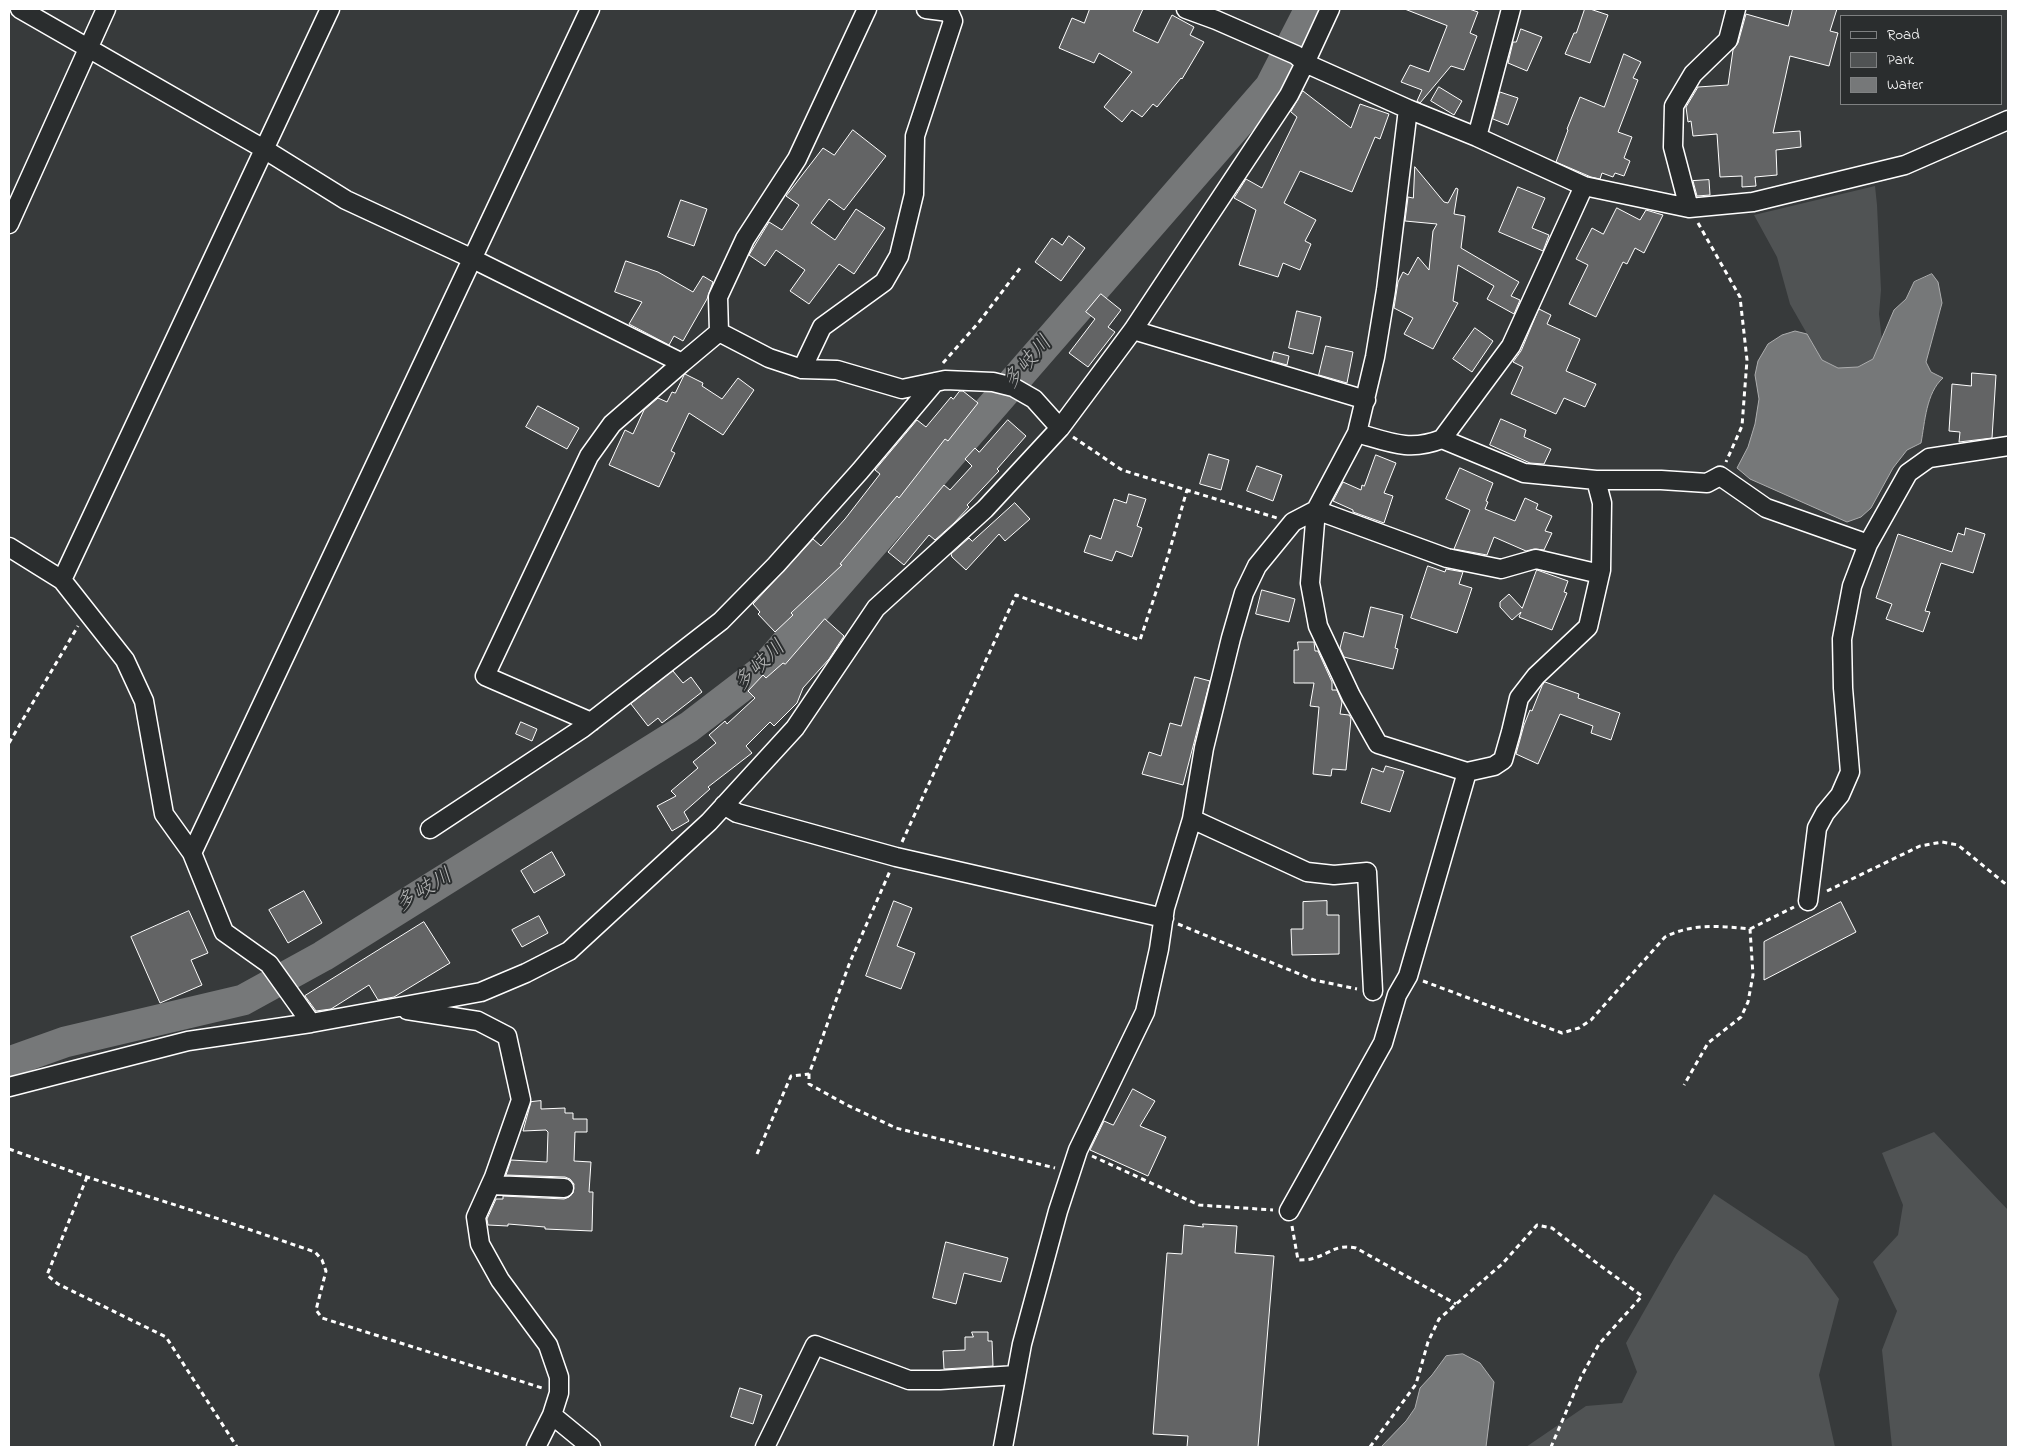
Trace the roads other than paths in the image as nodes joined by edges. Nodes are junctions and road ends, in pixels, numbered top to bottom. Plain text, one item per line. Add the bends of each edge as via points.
1 (20, 9) edge
2 (123, 9) edge
3 (330, 9) edge
4 (590, 9) edge
5 (866, 9) edge
6 (926, 9) edge
7 (1186, 9) edge
8 (1330, 9) edge
9 (1511, 9) edge
10 (1736, 9) edge
11 (105, 11) edge
12 (88, 48) junction
13 (1305, 63) junction
14 (1408, 109) junction
15 (2008, 120) edge
16 (1477, 136) junction
17 (264, 149) junction
18 (1584, 186) junction
19 (1689, 208) junction
20 (9, 224) edge
21 (471, 258) junction
22 (1133, 330) junction
23 (719, 332) junction
24 (682, 362) junction
25 (802, 369) junction
26 (931, 383) junction
27 (1366, 400) junction
28 (1060, 428) junction
29 (1357, 433) junction
30 (1442, 439) junction
31 (2008, 446) edge
32 (1596, 480) junction
33 (1316, 510) junction
34 (1868, 544) junction
35 (9, 547) edge
36 (1600, 574) junction
37 (62, 580) junction
38 (591, 722) junction
39 (1467, 772) junction
40 (724, 805) junction
41 (1192, 819) junction
42 (430, 829) dead end
43 (192, 853) junction
44 (1808, 901) road end
45 (1164, 918) junction
46 (1373, 992) road end
47 (394, 1008) junction
48 (311, 1023) junction
49 (9, 1087) edge
50 (491, 1185) junction
51 (564, 1188) dead end
52 (1289, 1211) road end
53 (1016, 1375) junction
54 (552, 1415) junction
55 (536, 1447) edge
56 (591, 1447) edge
57 (765, 1447) edge
58 (1003, 1447) edge

1 - 12 street
2 - 11 street
3 - 17 street
4 - 21 street
5 - 23 street via 797,159 745,239 718,297
6 - 25 street via 949,12 953,21 914,136 914,194 899,256 884,282 822,327
7 - 13 street via 1296,55
8 - 13 street
9 - 16 street
10 - 19 street via 1728,40 1693,74 1674,106 1673,147
11 - 12 street
12 - 17 street
12 - 20 street
13 - 14 street
13 - 22 street via 1289,95
14 - 16 street
14 - 27 street via 1386,290
15 - 19 street via 1905,165 1753,202
16 - 18 street
17 - 21 street via 346,200
17 - 37 street
18 - 19 street
18 - 30 street via 1511,346
21 - 24 street
21 - 43 street
22 - 27 street
22 - 28 street
23 - 24 street
23 - 25 street via 768,358
24 - 38 street via 612,424 589,456 485,676
25 - 26 street via 837,370 902,389
26 - 28 street via 946,380 993,382 1013,387 1034,399
26 - 38 street via 860,471 721,621
27 - 29 street
28 - 40 street via 985,509 876,608 795,728
29 - 30 street via 1406,447 1432,444
29 - 33 street
30 - 32 street via 1524,474
31 - 34 street via 1929,458 1908,473
32 - 34 street via 1707,483 1720,476 1766,508
32 - 36 street via 1602,502
33 - 36 street via 1447,558 1501,569 1536,558
33 - 39 street via 1310,583 1318,626 1378,744
33 - 41 street via 1293,522 1257,566 1244,593 1204,748
34 - 44 street via 1852,586 1842,639 1850,772 1840,795 1817,828
35 - 37 street
36 - 39 street via 1588,627 1536,676 1518,698 1512,732 1502,760 1494,766
37 - 43 street via 125,660 144,701 164,814
38 - 42 street
39 - 52 street via 1408,976 1397,996 1383,1043
40 - 45 street via 737,813 896,857
40 - 47 street via 569,951 481,992
41 - 45 street
41 - 46 street via 1307,872 1334,875 1367,872
43 - 48 street via 224,932 269,964
45 - 53 street via 1145,1012 1078,1150 1037,1287
47 - 48 street
47 - 50 street via 478,1021 507,1036 522,1100
48 - 49 street via 188,1041
50 - 51 street
50 - 54 street via 476,1217 480,1244 500,1280 548,1345 559,1377 559,1393
53 - 57 street via 909,1380 815,1345
53 - 58 street
54 - 55 street
54 - 56 street

